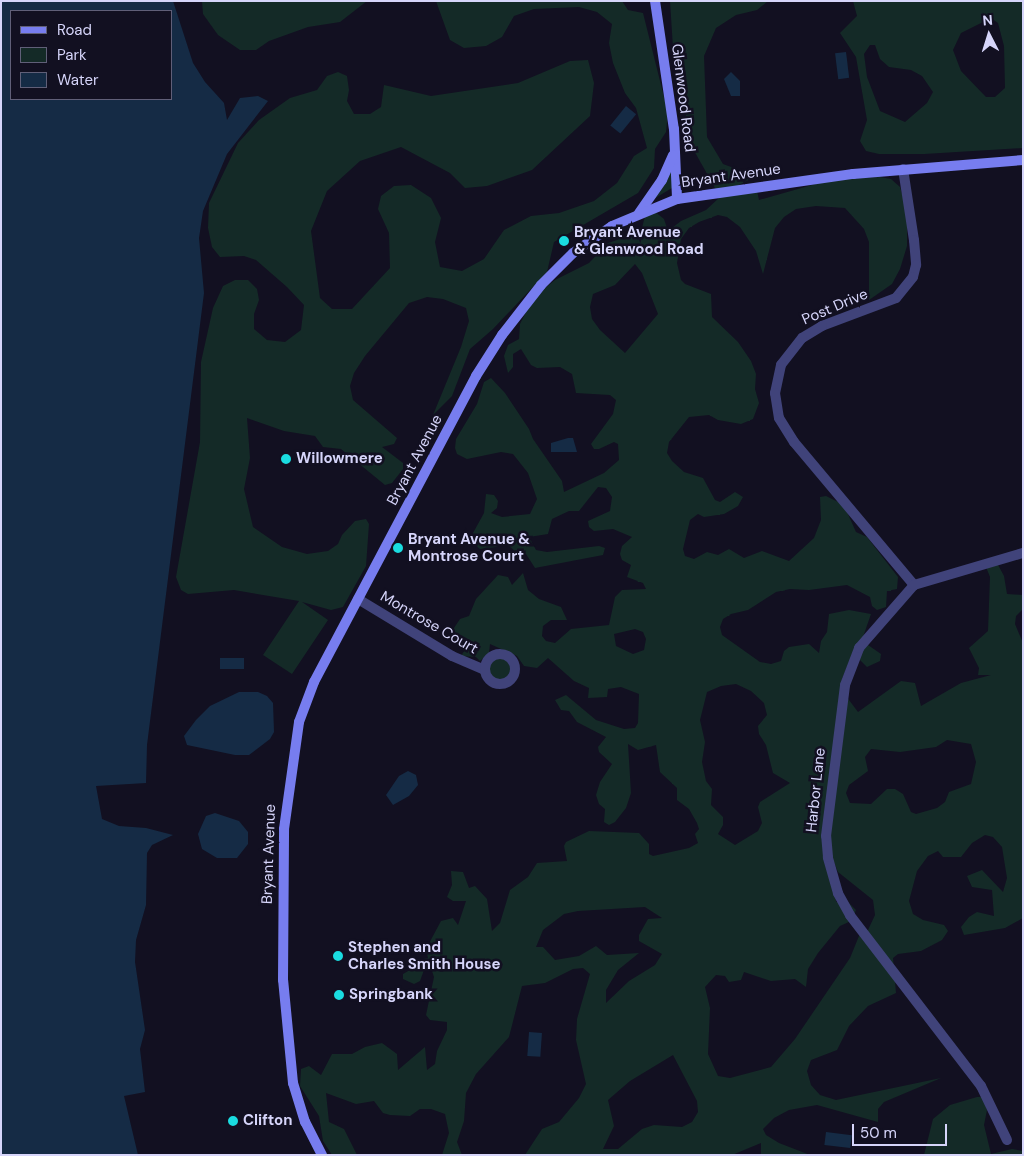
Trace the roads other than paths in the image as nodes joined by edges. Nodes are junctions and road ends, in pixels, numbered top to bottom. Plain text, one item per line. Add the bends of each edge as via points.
1 (655, 1) edge
2 (675, 149) junction
3 (1023, 160) edge
4 (903, 169) junction
5 (677, 199) junction
6 (639, 214) junction
7 (1023, 553) edge
8 (914, 585) junction
9 (358, 599) junction
10 (485, 670) dead end
11 (1007, 1140) dead end
12 (322, 1155) edge

1 - 2 main road, Glenwood Road
2 - 5 main road, Glenwood Road
2 - 6 main road via 662,180
3 - 4 main road, Bryant Avenue
4 - 5 main road, Bryant Avenue
4 - 8 street, Post Drive via 914,240 916,265 913,277 896,298 822,326 802,338 781,365 775,393 779,418 794,442
5 - 6 main road, Bryant Avenue
6 - 9 main road, Bryant Avenue via 600,233 573,253 524,304 476,376
7 - 8 street
8 - 11 street, Harbor Lane via 874,628 847,673 827,812 828,857 838,892 850,916 981,1086
9 - 10 street, Montrose Court via 459,660
9 - 12 main road, Bryant Avenue via 306,700 284,829 283,961 291,1063 300,1106

